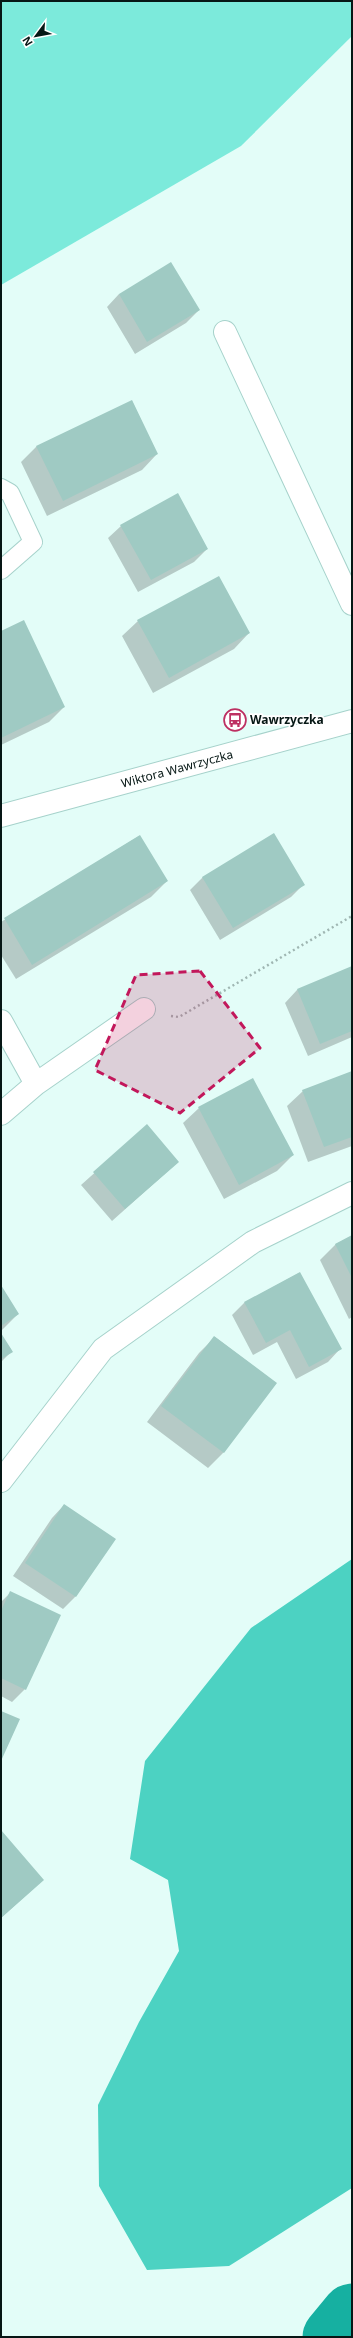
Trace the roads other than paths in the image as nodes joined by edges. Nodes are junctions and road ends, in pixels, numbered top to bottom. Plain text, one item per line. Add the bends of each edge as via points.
1 (225, 332) dead end
2 (1, 488) edge
3 (1, 570) edge
4 (352, 604) edge
5 (352, 721) edge
6 (1, 816) edge
7 (144, 1009) road end
8 (1, 1022) edge
9 (36, 1084) junction
10 (1, 1114) edge
11 (352, 1192) edge
12 (1, 1481) edge

1 - 4 street
2 - 3 lane via 10,494 33,542
5 - 6 street, Wiktora Wawrzyczka
7 - 9 street
8 - 9 street
9 - 10 street
11 - 12 street via 253,1242 103,1350

